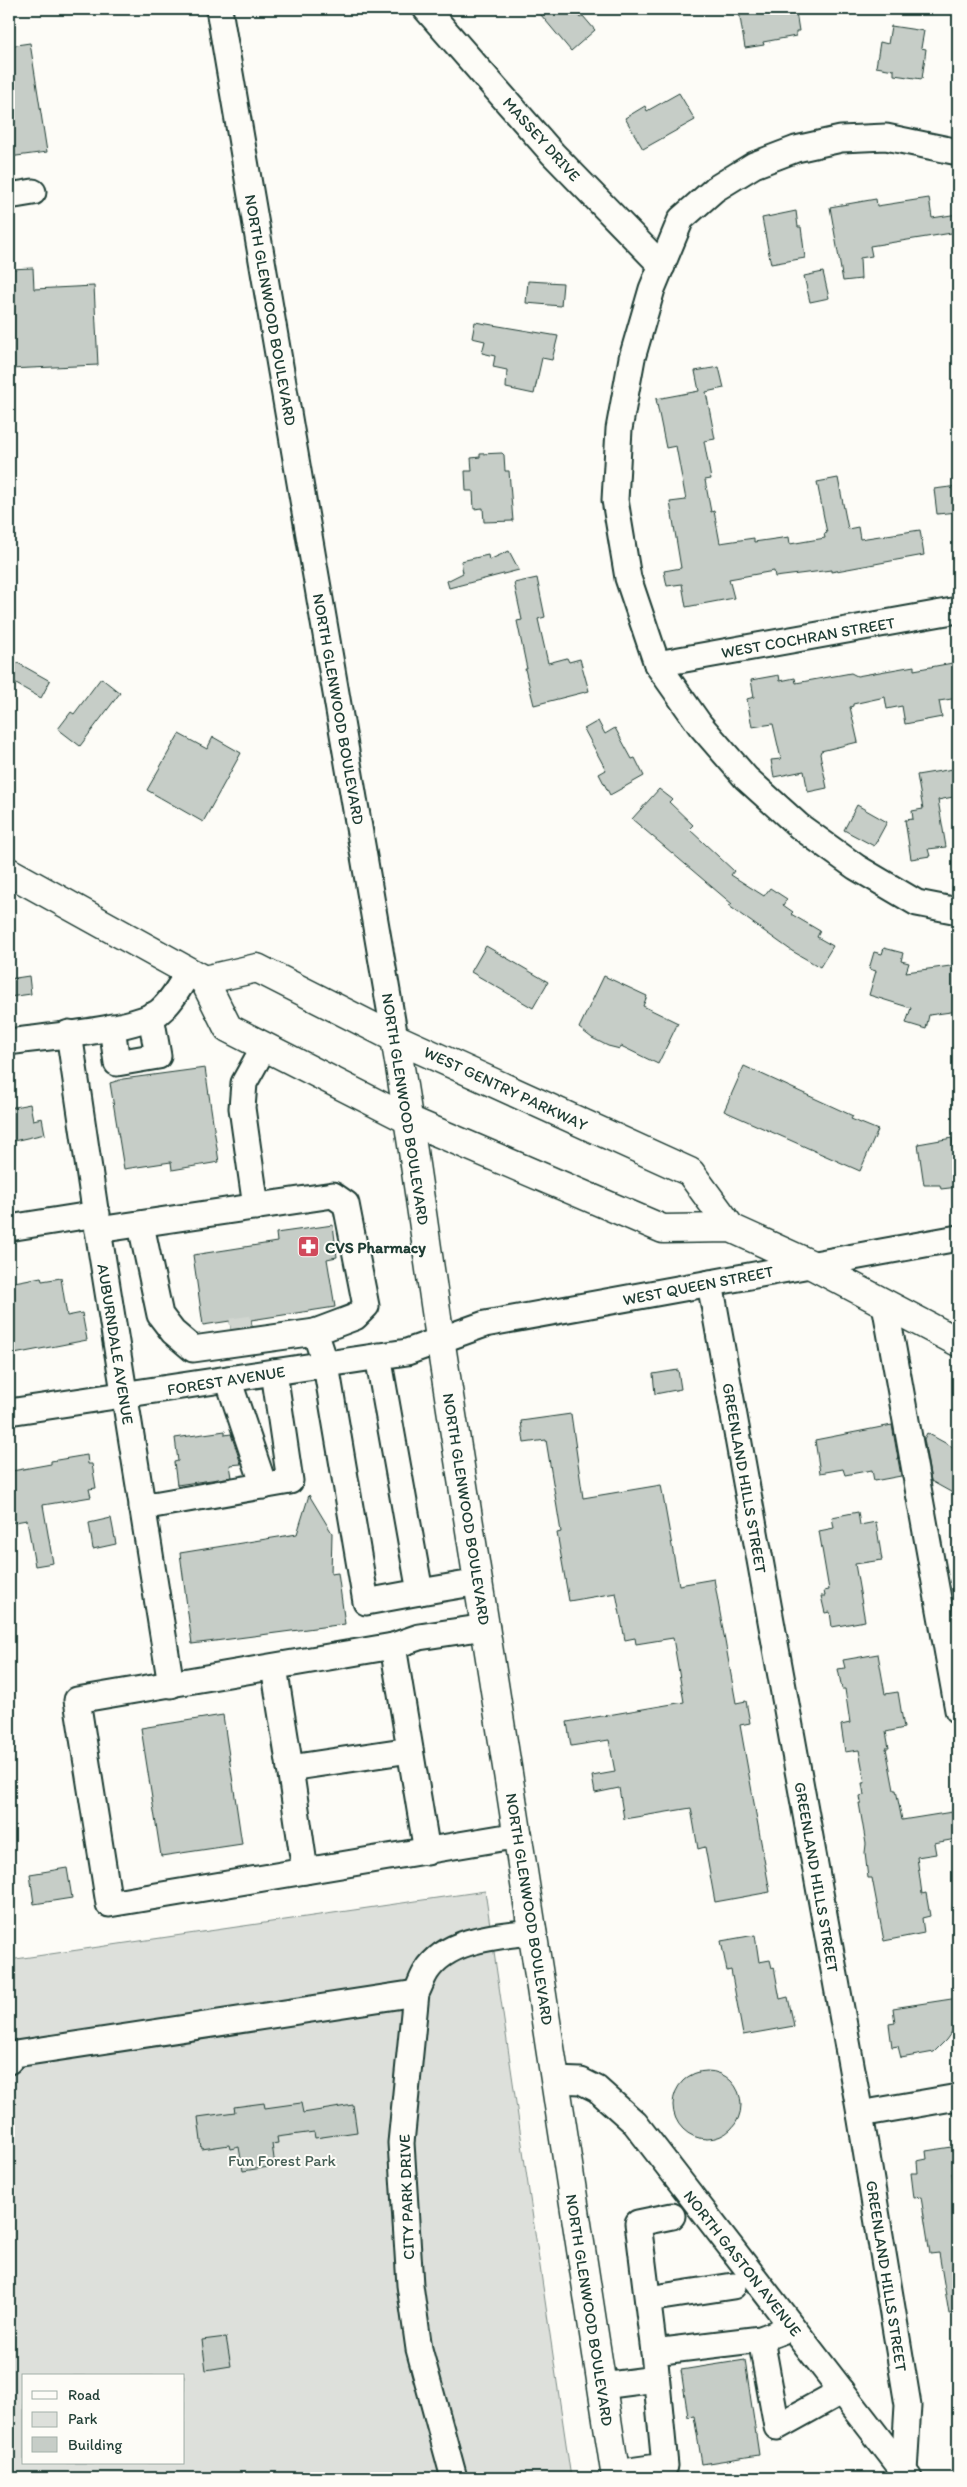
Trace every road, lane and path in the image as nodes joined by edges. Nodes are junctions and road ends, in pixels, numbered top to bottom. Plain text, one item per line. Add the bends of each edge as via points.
1 (219, 9) edge
2 (426, 9) edge
3 (958, 152) edge
4 (33, 192) dead end
5 (9, 196) edge
6 (662, 266) junction
7 (958, 610) edge
8 (657, 664) junction
9 (9, 872) edge
10 (958, 911) edge
11 (196, 976) junction
12 (151, 1016) junction
13 (112, 1027) junction
14 (69, 1033) junction
15 (395, 1038) junction
16 (9, 1042) edge
17 (264, 1047) junction
18 (409, 1120) junction
19 (256, 1208) junction
20 (97, 1222) junction
21 (141, 1225) junction
22 (9, 1228) edge
23 (731, 1228) junction
24 (958, 1238) edge
25 (808, 1264) junction
26 (710, 1283) junction
27 (885, 1304) junction
28 (315, 1332) junction
29 (287, 1336) junction
30 (440, 1339) junction
31 (182, 1340) junction
32 (958, 1342) edge
33 (378, 1356) junction
34 (326, 1364) junction
35 (274, 1372) junction
36 (228, 1379) junction
37 (124, 1395) junction
38 (9, 1412) edge
39 (264, 1486) junction
40 (142, 1507) junction
41 (479, 1582) junction
42 (420, 1592) junction
43 (486, 1627) junction
44 (393, 1646) junction
45 (274, 1667) junction
46 (171, 1685) junction
47 (958, 1710) edge
48 (410, 1750) junction
49 (290, 1768) junction
50 (519, 1835) junction
51 (427, 1852) junction
52 (306, 1871) junction
53 (533, 1932) junction
54 (416, 1993) junction
55 (9, 2061) edge
56 (555, 2080) junction
57 (958, 2097) edge
58 (860, 2114) junction
59 (672, 2216) dead end
60 (733, 2286) dead end
61 (648, 2298) junction
62 (792, 2327) junction
63 (761, 2339) junction
64 (654, 2352) junction
65 (656, 2379) junction
66 (602, 2386) junction
67 (842, 2391) junction
68 (907, 2475) edge
69 (616, 2476) edge
70 (454, 2478) edge

1 - 15 street, NORTH GLENWOOD BOULEVARD
2 - 6 street, MASSEY DRIVE via 553,154
3 - 6 street via 886,138 841,139 796,149 754,165 715,189 681,219
4 - 5 street
6 - 8 street via 632,358 619,429 615,500 628,578
7 - 8 street, WEST COCHRAN STREET
8 - 10 street via 700,725 746,778 798,826 856,868 917,902
9 - 11 main road
11 - 12 street
11 - 15 main road, WEST GENTRY PARKWAY via 258,968
11 - 17 main road, WEST GENTRY PARKWAY via 228,1028
12 - 13 street
12 - 13 street via 158,1056 117,1063
13 - 14 street
14 - 16 street
14 - 20 street, AUBURNDALE AVENUE
15 - 18 main road, NORTH GLENWOOD BOULEVARD
15 - 23 main road, WEST GENTRY PARKWAY via 690,1172
17 - 18 main road, WEST GENTRY PARKWAY
17 - 19 street via 244,1083 242,1108
18 - 23 main road, WEST GENTRY PARKWAY via 663,1229
18 - 30 main road, NORTH GLENWOOD BOULEVARD
19 - 21 street
19 - 28 street via 333,1195 346,1204 366,1306 355,1318
20 - 21 street
20 - 22 street
20 - 37 street, AUBURNDALE AVENUE
21 - 31 street via 160,1315
23 - 25 main road, WEST GENTRY PARKWAY
24 - 25 street, WEST QUEEN STREET
25 - 26 street, WEST QUEEN STREET
25 - 27 main road, WEST GENTRY PARKWAY
26 - 30 street, WEST QUEEN STREET via 485,1324
26 - 58 street, GREENLAND HILLS STREET
27 - 32 main road, WEST GENTRY PARKWAY
27 - 47 street
28 - 29 street
28 - 34 street
29 - 31 street via 266,1326
29 - 31 street via 193,1349
30 - 33 street, FOREST AVENUE via 407,1352
30 - 41 main road, NORTH GLENWOOD BOULEVARD
33 - 34 street, FOREST AVENUE
33 - 42 street
34 - 35 street, FOREST AVENUE
34 - 42 street via 366,1602
35 - 36 street, FOREST AVENUE
35 - 39 street via 290,1482
36 - 37 street, FOREST AVENUE
36 - 39 street
37 - 38 street, FOREST AVENUE
37 - 40 street, AUBURNDALE AVENUE
39 - 40 street
40 - 46 street, AUBURNDALE AVENUE
41 - 42 street
41 - 43 main road, NORTH GLENWOOD BOULEVARD
43 - 44 street via 419,1637
43 - 50 main road, NORTH GLENWOOD BOULEVARD
44 - 45 street
44 - 48 street
45 - 46 street
45 - 49 street
46 - 52 street via 77,1700 109,1904
48 - 49 street
48 - 51 street
49 - 52 street
50 - 51 street
50 - 53 main road, NORTH GLENWOOD BOULEVARD
51 - 52 street
53 - 54 street, CITY PARK DRIVE via 482,1938 453,1950 427,1970
53 - 56 main road, NORTH GLENWOOD BOULEVARD
54 - 55 street via 10,2055
54 - 70 street, CITY PARK DRIVE via 401,2143 410,2285 419,2349
56 - 62 street, NORTH GASTON AVENUE via 581,2082 597,2089 622,2109
56 - 66 main road, NORTH GLENWOOD BOULEVARD
57 - 58 street
58 - 68 street, GREENLAND HILLS STREET via 908,2406
59 - 61 street via 638,2222
60 - 61 street
61 - 64 street
62 - 63 street
62 - 67 street, NORTH GASTON AVENUE
63 - 64 street
63 - 67 street via 778,2427
64 - 65 street
65 - 66 street
65 - 69 street via 665,2466
66 - 69 main road, NORTH GLENWOOD BOULEVARD
67 - 68 street, NORTH GASTON AVENUE

